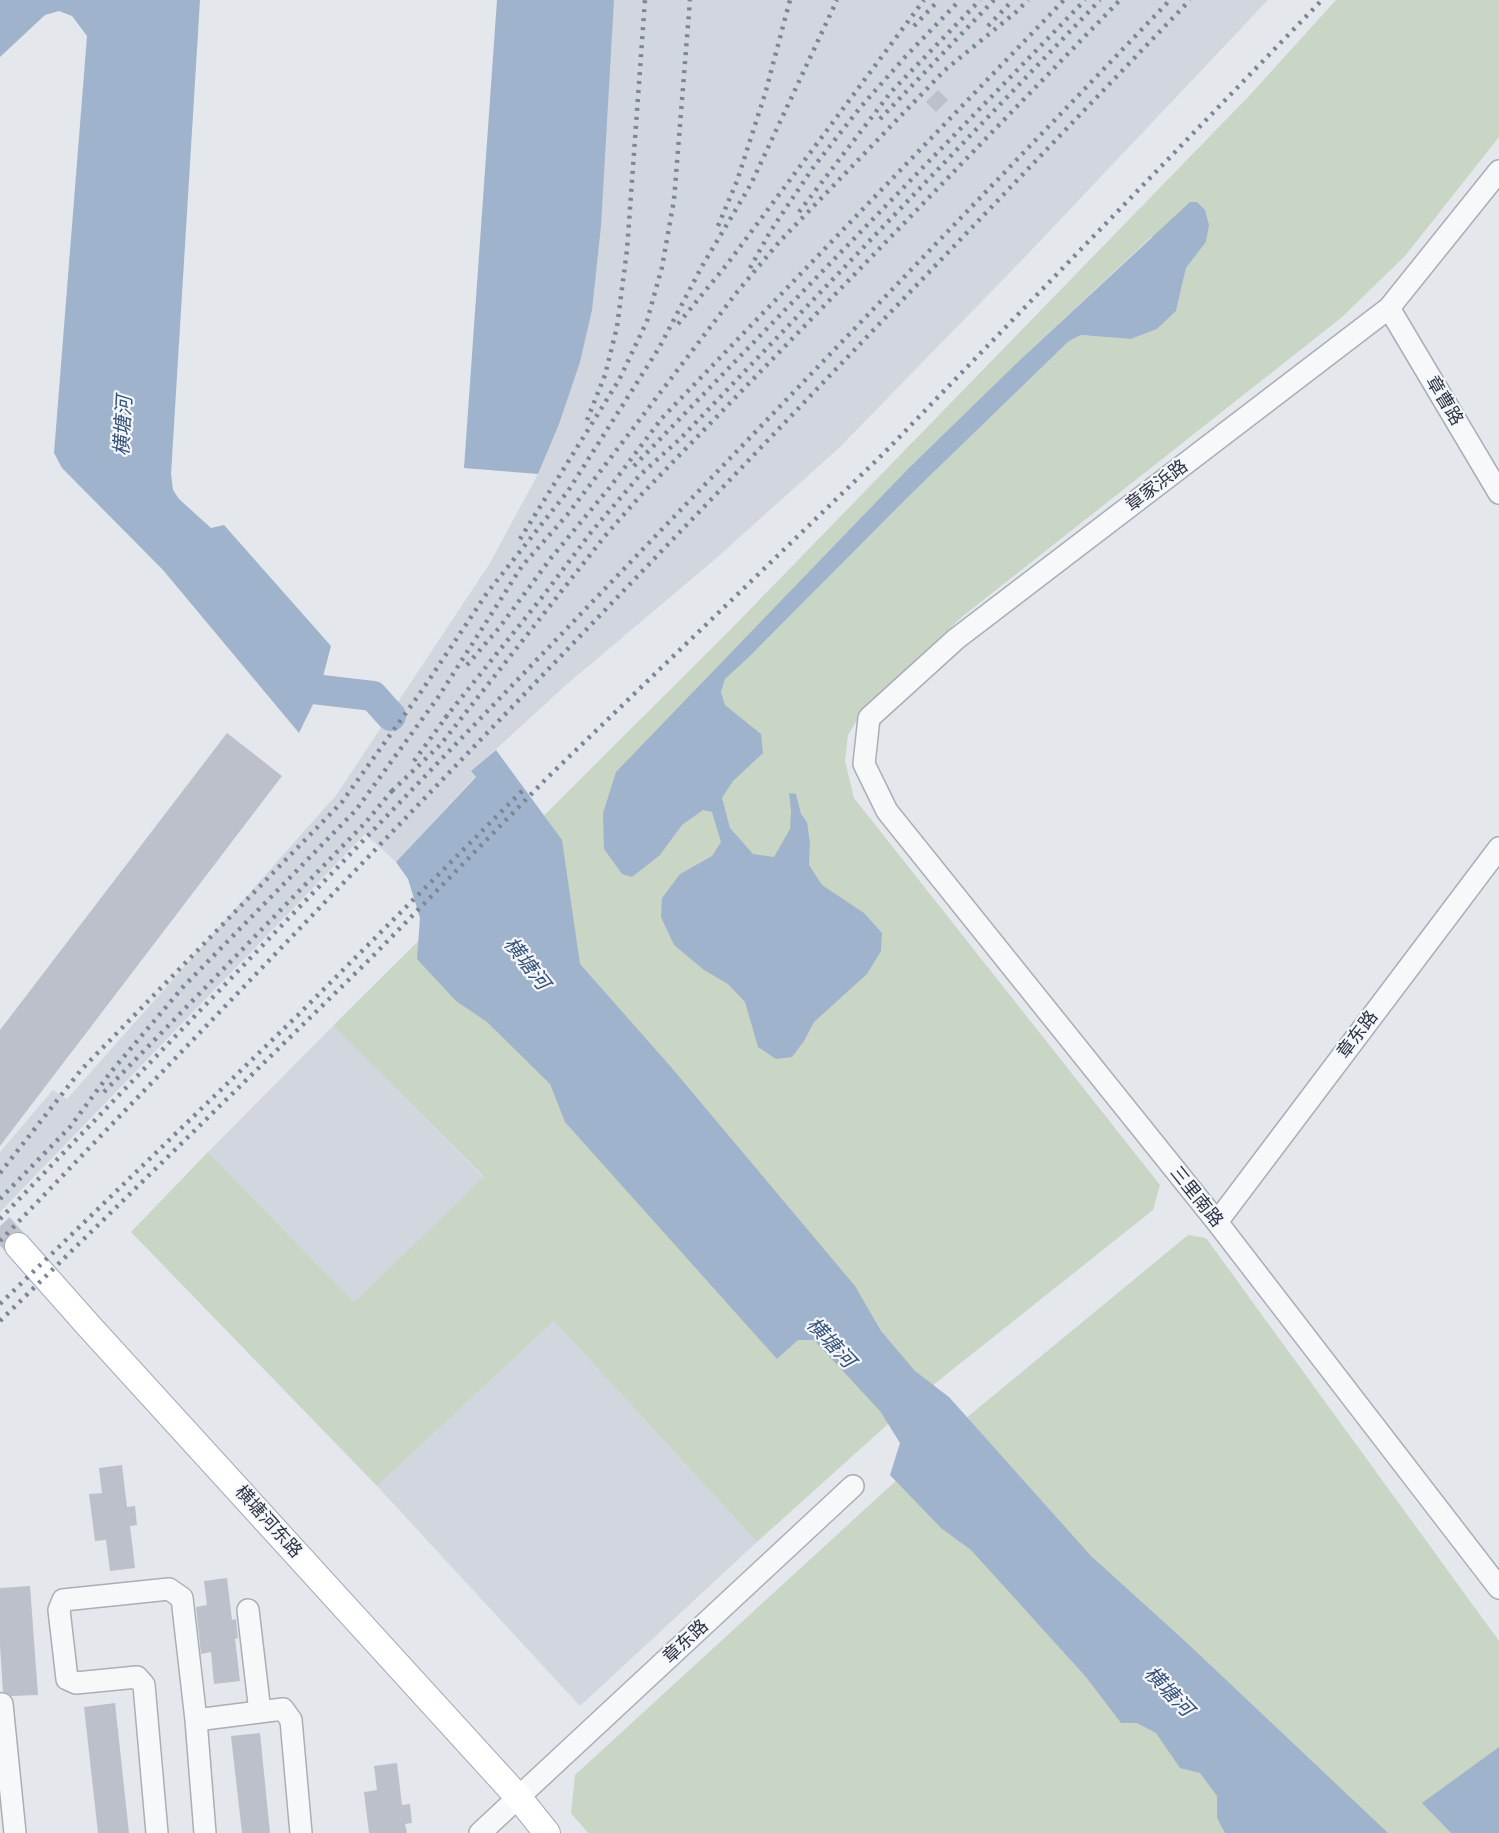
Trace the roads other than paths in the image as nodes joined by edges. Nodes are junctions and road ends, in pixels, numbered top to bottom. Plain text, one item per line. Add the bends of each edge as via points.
1 (1499, 171) edge
2 (1389, 308) junction
3 (1499, 493) edge
4 (887, 811) joint
5 (1499, 848) edge
6 (1217, 1222) junction
7 (18, 1246) tunnel mouth
8 (853, 1486) dead end
9 (1499, 1588) edge
10 (248, 1610) dead end
11 (2, 1704) dead end
12 (260, 1712) junction
13 (196, 1720) junction
14 (519, 1798) junction
15 (15, 1833) edge
16 (157, 1833) edge
17 (205, 1833) edge
18 (301, 1833) edge
19 (480, 1833) edge
20 (547, 1833) edge
21 (563, 1833) edge

1 - 2 street, 章家浜路
2 - 3 street, 章曹路
2 - 4 street, 章家浜路 via 956,639 869,718 864,764
4 - 6 street, 三里南路
5 - 6 street, 章东路
6 - 9 street, 三里南路
7 - 14 main road, 横塘河东路
8 - 14 street, 章东路
10 - 12 street
11 - 15 street
12 - 13 street
12 - 18 street via 283,1709 291,1720
13 - 16 street via 182,1598 169,1589 63,1600 60,1610 67,1679 76,1683 137,1677 144,1685
13 - 17 street
14 - 19 street, 章东路
14 - 20 main road, 横塘河东路
14 - 21 main road, 横塘河东路

